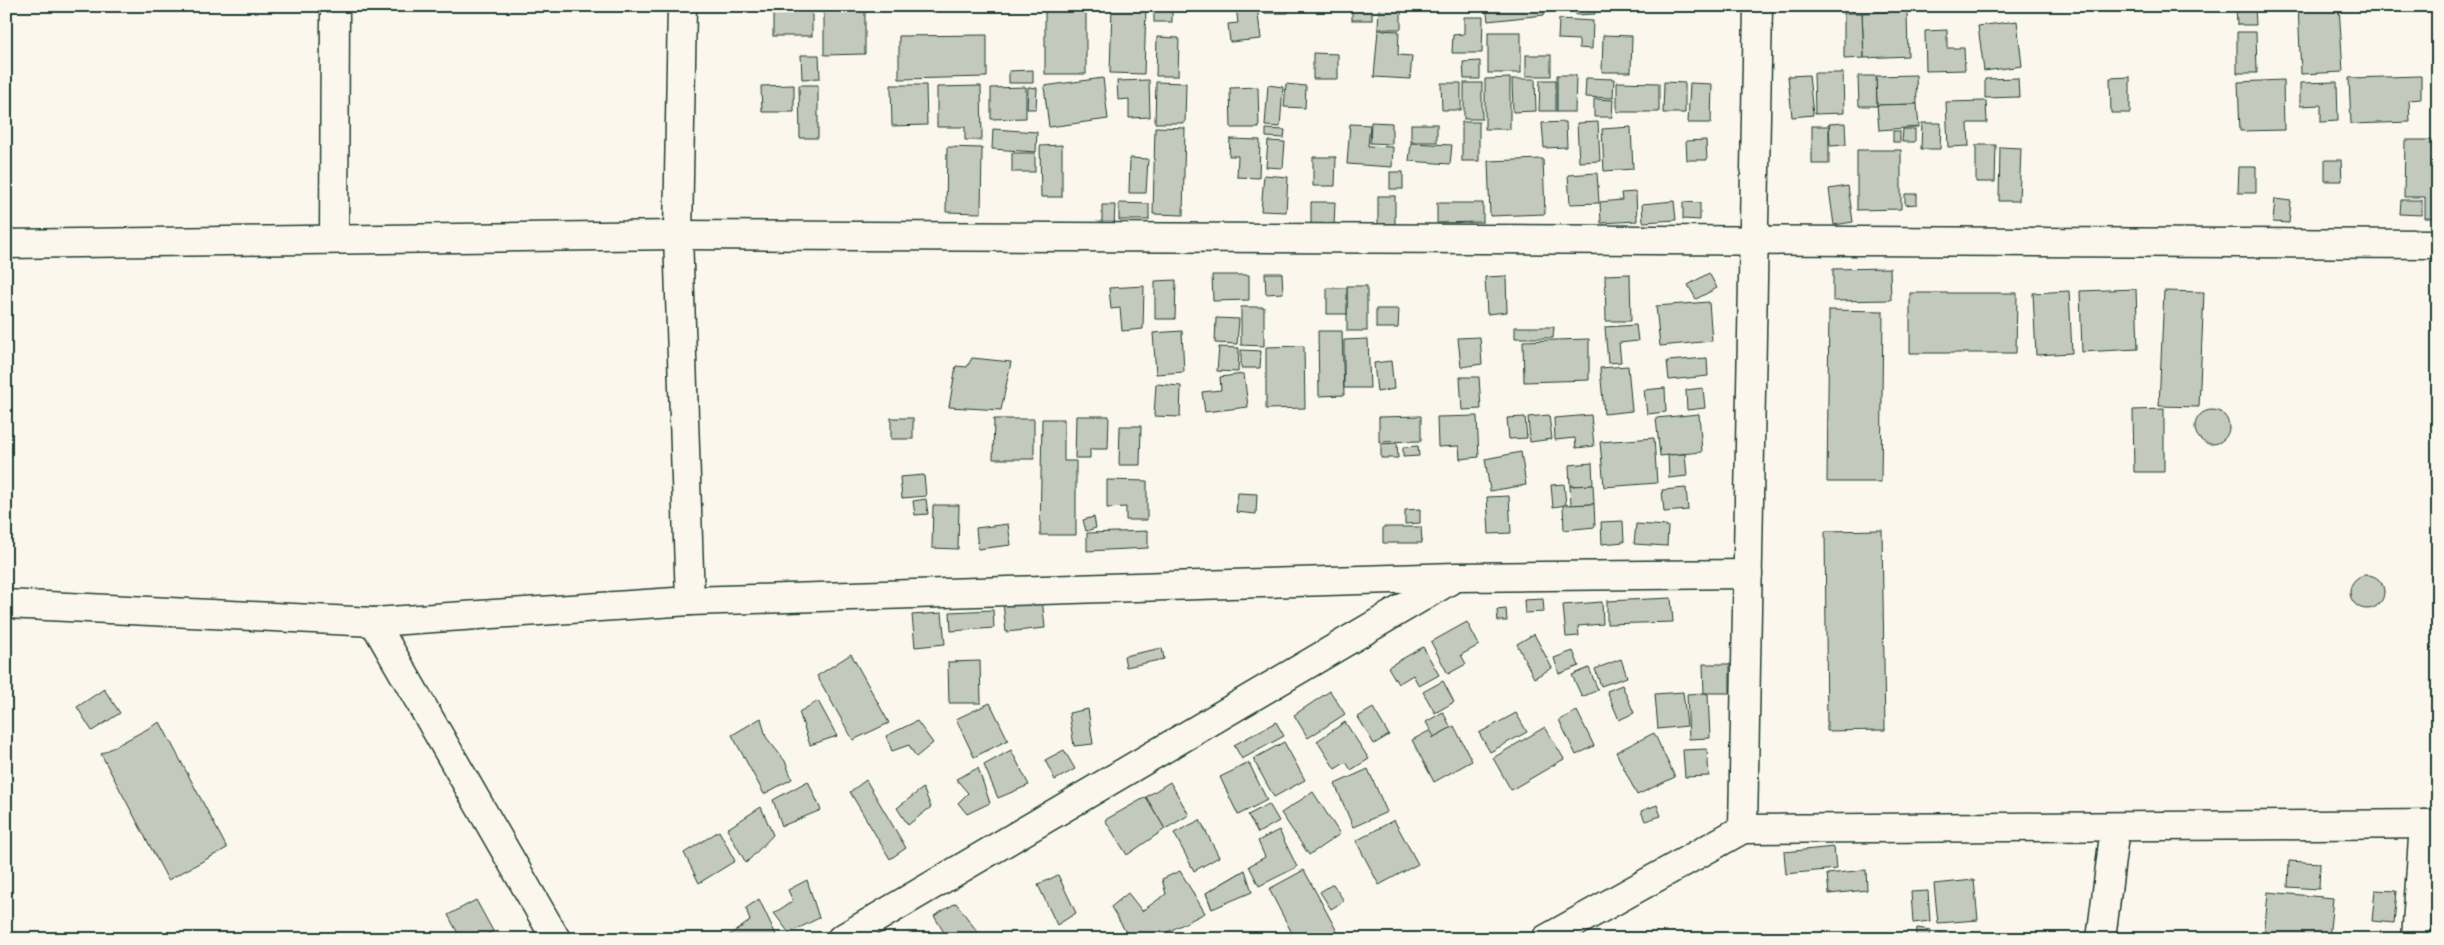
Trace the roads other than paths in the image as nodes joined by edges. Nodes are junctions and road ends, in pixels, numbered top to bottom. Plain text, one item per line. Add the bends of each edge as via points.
1 (335, 6) edge
2 (682, 6) edge
3 (1758, 6) edge
4 (678, 235) junction
5 (334, 239) junction
6 (1754, 240) junction
7 (6, 244) edge
8 (2438, 244) edge
9 (1748, 574) junction
10 (1456, 577) junction
11 (690, 601) junction
12 (6, 604) edge
13 (374, 622) junction
14 (2431, 824) edge
15 (2115, 826) junction
16 (1743, 829) junction
17 (556, 939) edge
18 (841, 939) edge
19 (1546, 939) edge
20 (2101, 939) edge
21 (2416, 939) edge

1 - 5 street
2 - 4 street
3 - 6 street
4 - 5 street
4 - 6 street
4 - 11 street
5 - 7 street
6 - 8 street
6 - 9 street
9 - 10 street
9 - 16 street
10 - 11 street
10 - 18 street
11 - 13 street
12 - 13 street
13 - 17 street
14 - 15 street
14 - 21 street
15 - 16 street
15 - 20 street
16 - 19 street

